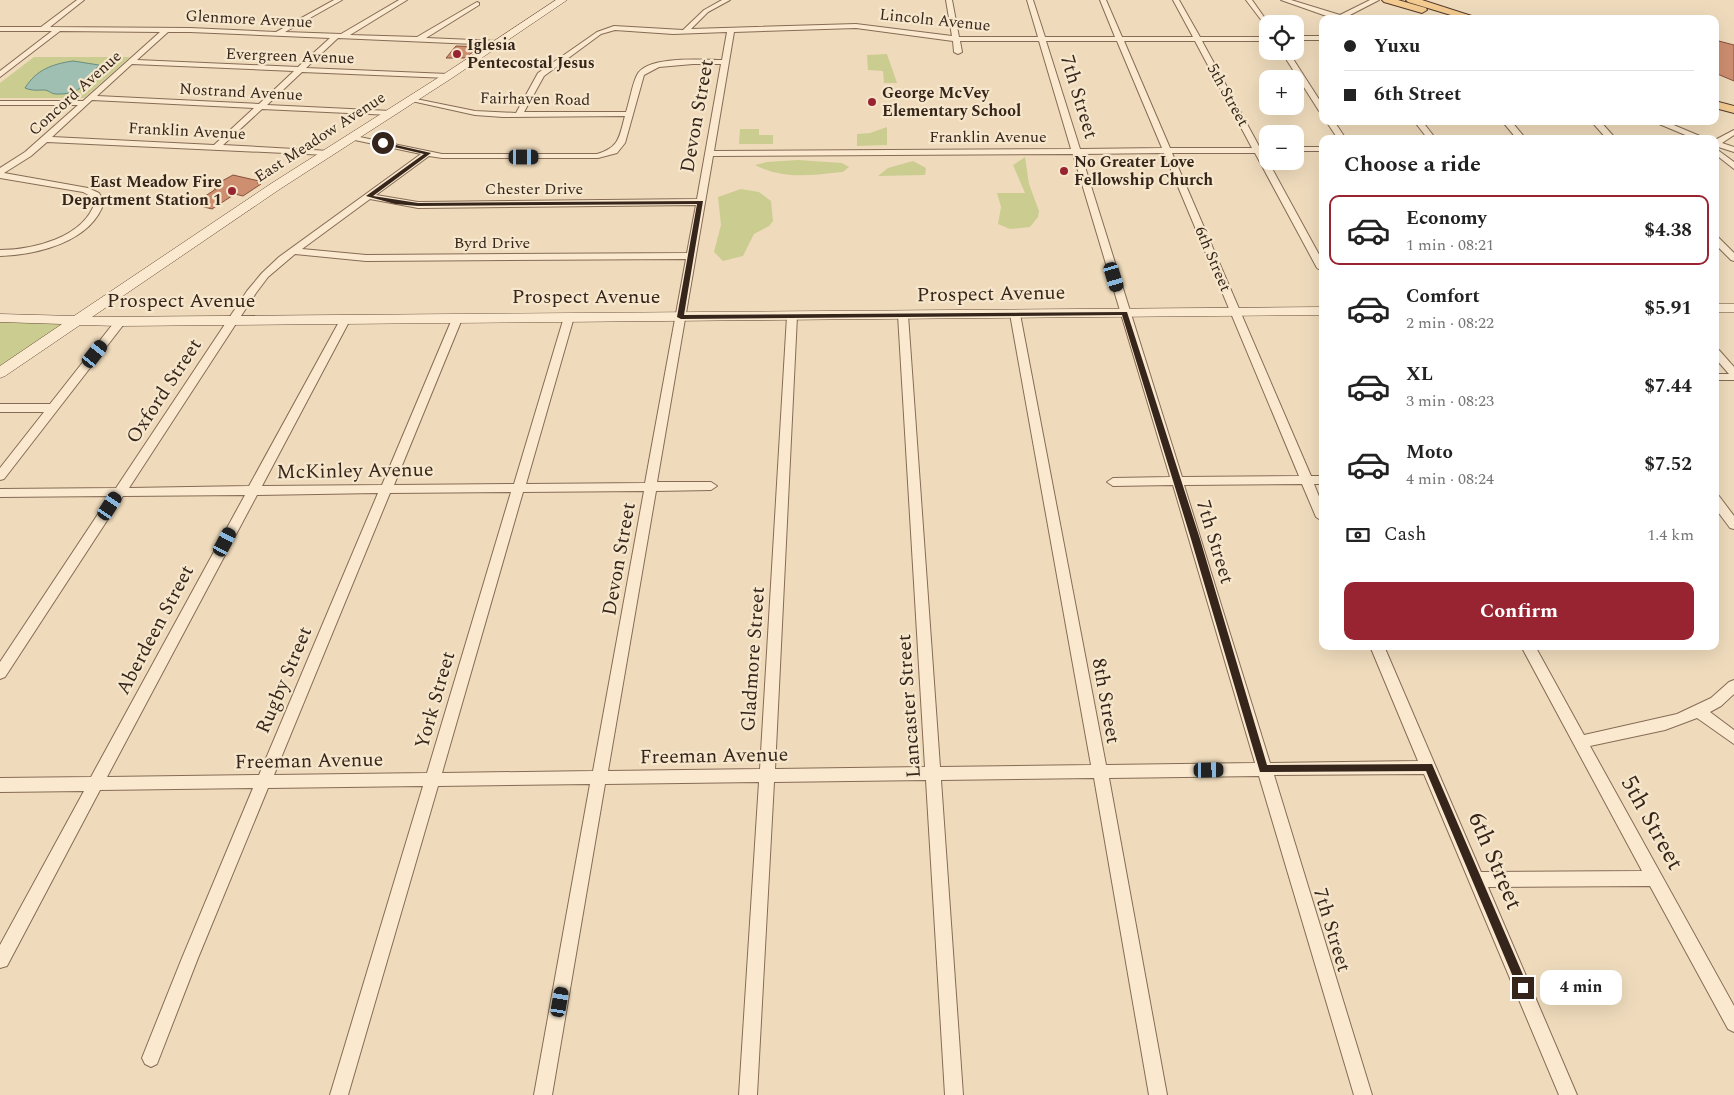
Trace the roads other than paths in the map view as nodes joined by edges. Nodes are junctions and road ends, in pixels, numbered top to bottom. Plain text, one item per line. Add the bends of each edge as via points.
1 (81, 0) edge
2 (339, 0) edge
3 (404, 0) edge
4 (562, 0) edge
5 (727, 0) edge
6 (949, 0) edge
7 (1030, 0) edge
8 (1103, 0) edge
9 (1176, 0) edge
10 (1249, 0) edge
11 (1284, 0) edge
12 (1376, 0) edge
13 (1387, 0) edge
14 (1411, 0) edge
15 (477, 4) dead end
16 (1260, 15) edge
17 (1332, 15) edge
18 (1346, 15) edge
19 (1438, 15) edge
20 (1462, 15) edge
21 (0, 29) edge
22 (44, 29) junction
23 (59, 29) junction
24 (166, 30) junction
25 (731, 30) junction
26 (686, 31) junction
27 (276, 34) junction
28 (338, 37) junction
29 (1304, 38) edge
30 (1319, 38) edge
31 (419, 39) junction
32 (956, 39) junction
33 (1198, 39) junction
34 (1259, 39) edge
35 (1042, 40) junction
36 (1120, 40) junction
37 (497, 43) junction
38 (958, 52) dead end
39 (1290, 60) edge
40 (130, 62) junction
41 (726, 62) junction
42 (300, 70) junction
43 (0, 75) edge
44 (448, 76) junction
45 (1719, 97) edge
46 (411, 100) junction
47 (87, 101) junction
48 (1734, 102) edge
49 (0, 103) edge
50 (1319, 104) edge
51 (1719, 105) edge
52 (261, 106) junction
53 (1734, 110) edge
54 (391, 113) junction
55 (630, 114) junction
56 (519, 115) junction
57 (1421, 125) edge
58 (1510, 125) edge
59 (1599, 125) edge
60 (1666, 125) edge
61 (1734, 132) edge
62 (1429, 135) edge
63 (1518, 135) edge
64 (1608, 135) edge
65 (1693, 135) edge
66 (353, 137) junction
67 (45, 139) junction
68 (1719, 141) edge
69 (1719, 144) edge
70 (217, 147) junction
71 (1304, 149) edge
72 (1319, 149) edge
73 (1167, 150) junction
74 (1258, 150) junction
75 (1734, 150) edge
76 (1076, 151) junction
77 (327, 153) junction
78 (428, 153) junction
79 (1719, 153) edge
80 (709, 154) junction
81 (1734, 166) edge
82 (0, 172) edge
83 (0, 176) edge
84 (369, 196) junction
85 (700, 202) junction
86 (1719, 243) edge
87 (294, 251) junction
88 (0, 253) edge
89 (690, 256) junction
90 (1734, 258) edge
91 (1319, 262) edge
92 (1719, 308) edge
93 (1734, 308) edge
94 (1319, 311) edge
95 (1235, 312) junction
96 (1125, 313) junction
97 (1015, 314) junction
98 (903, 315) junction
99 (792, 316) junction
100 (570, 317) junction
101 (681, 317) junction
102 (0, 318) edge
103 (457, 319) junction
104 (345, 320) junction
105 (233, 321) junction
106 (74, 322) junction
107 (120, 322) junction
108 (1719, 356) edge
109 (0, 373) edge
110 (1734, 373) edge
111 (1719, 377) edge
112 (1734, 377) edge
113 (0, 408) edge
114 (53, 408) junction
115 (0, 476) edge
116 (1307, 480) junction
117 (1319, 480) edge
118 (1176, 481) junction
119 (1113, 482) dead end
120 (651, 486) junction
121 (711, 486) dead end
122 (518, 488) junction
123 (386, 489) junction
124 (253, 490) junction
125 (120, 491) junction
126 (0, 493) edge
127 (1719, 504) edge
128 (1319, 510) edge
129 (1734, 525) edge
130 (1379, 650) edge
131 (1530, 650) edge
132 (0, 673) edge
133 (1734, 686) edge
134 (1697, 710) junction
135 (1734, 738) edge
136 (1581, 742) junction
137 (1429, 767) junction
138 (1263, 769) junction
139 (1099, 772) junction
140 (933, 774) junction
141 (766, 776) junction
142 (600, 778) junction
143 (432, 780) junction
144 (263, 782) junction
145 (95, 784) junction
146 (0, 785) edge
147 (1655, 878) junction
148 (1477, 880) junction
149 (1, 960) dead end
150 (1734, 1023) edge
151 (151, 1058) dead end
152 (339, 1095) edge
153 (543, 1095) edge
154 (748, 1095) edge
155 (954, 1095) edge
156 (1158, 1095) edge
157 (1362, 1095) edge
158 (1568, 1095) edge

1 - 22 street
2 - 27 street
3 - 28 street
4 - 37 street, East Meadow Avenue
5 - 26 street via 706,11
6 - 32 street
7 - 35 street, 7th Street
8 - 36 street, 6th Street
9 - 33 street, 5th Street
10 - 16 street
11 - 17 street
12 - 18 street via 1362,4
13 - 19 main road
14 - 20 main road
15 - 31 street
21 - 22 street, Glenmore Avenue
22 - 23 street, Glenmore Avenue
23 - 24 street, Glenmore Avenue
23 - 43 street
24 - 27 street, Glenmore Avenue
24 - 40 street, Concord Avenue
25 - 26 street, Lincoln Avenue
25 - 32 street, Lincoln Avenue via 856,26
25 - 41 street, Devon Street
26 - 56 street, Lincoln Avenue via 614,28 599,33 542,76
27 - 28 street, Glenmore Avenue
28 - 31 street, Glenmore Avenue
28 - 42 street
29 - 30 street
31 - 37 street, Glenmore Avenue
32 - 35 street, Lincoln Avenue
32 - 38 street
33 - 34 street, Lincoln Avenue
33 - 36 street, Lincoln Avenue
33 - 74 street, 5th Street
35 - 36 street, Lincoln Avenue
35 - 76 street, 7th Street
36 - 73 street, 6th Street
37 - 44 street, East Meadow Avenue
39 - 50 street
40 - 42 street, Evergreen Avenue
40 - 47 street, Concord Avenue
41 - 55 street via 665,63 648,67 641,74
41 - 80 street, Devon Street
42 - 44 street, Evergreen Avenue
42 - 52 street
44 - 46 street, East Meadow Avenue
45 - 48 main road
46 - 54 street, East Meadow Avenue
46 - 56 street, Fairhaven Road via 476,112
47 - 49 street, Nostrand Avenue
47 - 52 street, Nostrand Avenue
47 - 67 street, Concord Avenue
51 - 53 main road
52 - 54 street, Nostrand Avenue
52 - 70 street
54 - 66 street, East Meadow Avenue
55 - 56 street, Fairhaven Road
55 - 78 street via 618,147 598,156 469,157
57 - 62 street
58 - 63 street
59 - 64 street
60 - 65 street
61 - 68 street
66 - 77 street, East Meadow Avenue
66 - 78 street
67 - 70 street, Franklin Avenue
67 - 82 street, Concord Avenue
69 - 75 street
70 - 77 street, Franklin Avenue
71 - 72 street
73 - 74 street, Franklin Avenue
73 - 76 street, Franklin Avenue
73 - 95 street, 6th Street
74 - 91 street, 5th Street
76 - 80 street, Franklin Avenue
76 - 96 street, 7th Street
77 - 106 street, East Meadow Avenue
78 - 84 street, Oxford Street
79 - 81 street
80 - 85 street, Devon Street
83 - 88 street via 85,190 100,200 89,220 63,240 35,250
84 - 85 street, Chester Drive via 418,204
84 - 87 street, Oxford Street
85 - 89 street, Devon Street
86 - 90 street
87 - 89 street, Byrd Drive via 366,258
87 - 105 street, Oxford Street via 265,275
89 - 101 street, Devon Street
92 - 93 street
94 - 95 street, Prospect Avenue
95 - 96 street, Prospect Avenue
95 - 116 street, 6th Street
96 - 97 street, Prospect Avenue
96 - 118 street, 7th Street
97 - 98 street, Prospect Avenue
97 - 139 street, 8th Street
98 - 99 street, Prospect Avenue
98 - 140 street, Lancaster Street
99 - 101 street, Prospect Avenue
99 - 141 street, Gladmore Street
100 - 101 street, Prospect Avenue
100 - 103 street, Prospect Avenue
100 - 122 street, York Street
101 - 120 street, Devon Street
102 - 106 street, Prospect Avenue
103 - 104 street, Prospect Avenue
103 - 123 street, Rugby Street
104 - 105 street, Prospect Avenue
104 - 124 street, Aberdeen Street
105 - 107 street, Prospect Avenue
105 - 125 street, Oxford Street
106 - 107 street, Prospect Avenue
106 - 109 street, East Meadow Avenue
107 - 114 street
108 - 110 street
111 - 112 street
113 - 114 street
114 - 115 street
116 - 117 street
116 - 118 street
116 - 128 street, 6th Street
118 - 119 street
118 - 138 street, 7th Street
120 - 121 street, McKinley Avenue
120 - 122 street, McKinley Avenue
120 - 142 street, Devon Street
122 - 123 street, McKinley Avenue
122 - 143 street, York Street
123 - 124 street, McKinley Avenue
123 - 144 street, Rugby Street
124 - 125 street, McKinley Avenue
124 - 145 street, Aberdeen Street
125 - 126 street, McKinley Avenue
125 - 132 street, Oxford Street
127 - 129 street
130 - 137 street, 6th Street
131 - 136 street, 5th Street
133 - 134 street via 1716,702
134 - 135 street
134 - 136 street via 1665,724
136 - 147 street, 5th Street
137 - 138 street, Freeman Avenue
137 - 148 street, 6th Street
138 - 139 street, Freeman Avenue
138 - 157 street, 7th Street
139 - 140 street, Freeman Avenue
139 - 156 street, 8th Street
140 - 141 street, Freeman Avenue
140 - 155 street, Lancaster Street
141 - 142 street, Freeman Avenue
141 - 154 street, Gladmore Street
142 - 143 street, Freeman Avenue
142 - 153 street, Devon Street
143 - 144 street, Freeman Avenue
143 - 152 street, York Street
144 - 145 street, Freeman Avenue
144 - 151 street, Rugby Street
145 - 146 street, Freeman Avenue
145 - 149 street, Aberdeen Street
147 - 148 street
147 - 150 street, 5th Street
148 - 158 street, 6th Street

